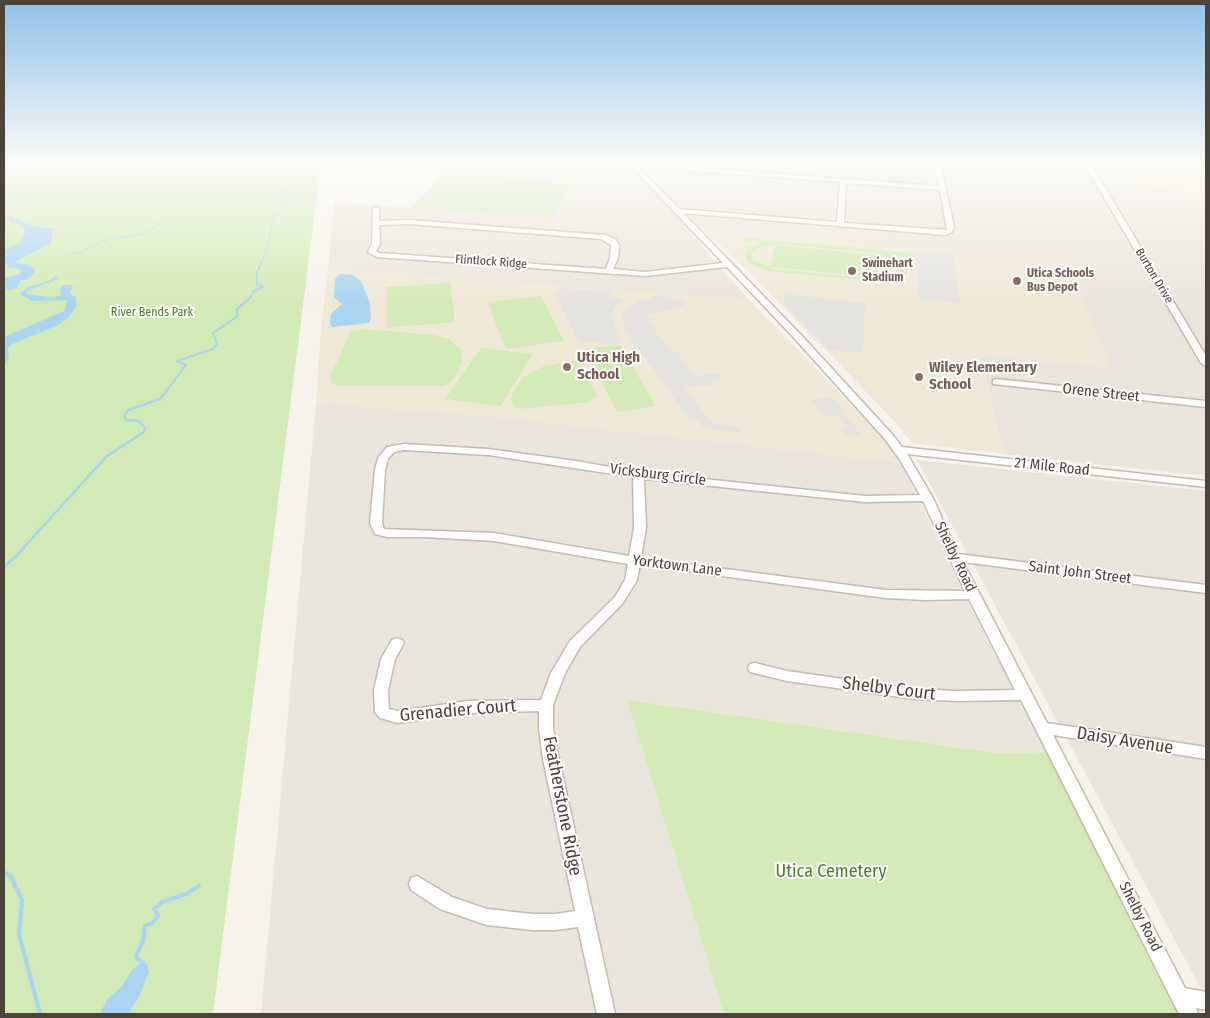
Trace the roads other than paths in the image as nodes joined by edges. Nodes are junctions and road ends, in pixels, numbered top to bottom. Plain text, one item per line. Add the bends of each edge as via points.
1 (376, 211) edge
2 (678, 211) joint
3 (841, 211) edge
4 (948, 211) edge
5 (1115, 211) edge
6 (377, 223) junction
7 (840, 224) junction
8 (727, 263) junction
9 (609, 270) junction
10 (1206, 362) edge
11 (998, 392) dead end
12 (1206, 404) edge
13 (899, 450) junction
14 (638, 475) junction
15 (1206, 484) edge
16 (927, 498) junction
17 (382, 532) joint
18 (954, 557) junction
19 (636, 561) junction
20 (1206, 589) edge
21 (974, 595) junction
22 (396, 643) dead end
23 (755, 668) dead end
24 (1025, 695) junction
25 (546, 705) junction
26 (1043, 728) junction
27 (1206, 753) edge
28 (417, 884) dead end
29 (585, 918) junction
30 (1180, 996) junction
31 (1206, 1001) edge
32 (606, 1014) edge
33 (1189, 1014) edge

1 - 6 street
2 - 7 street
2 - 8 street, Shelby Road
3 - 7 street
4 - 7 street via 951,227 948,232
5 - 10 street, Burton Drive
6 - 9 street via 409,222 602,237 615,245
6 - 9 street, Flintlock Ridge via 374,255
8 - 9 street, Flintlock Ridge via 645,274
8 - 13 street, Shelby Road
11 - 12 street, Orene Street via 995,379
13 - 15 street, 21 Mile Road
13 - 16 street, Shelby Road
14 - 16 street, Vicksburg Circle via 865,499
14 - 17 street, Vicksburg Circle via 488,452 414,447 391,449 383,458 380,470 376,523
14 - 19 street, Featherstone Ridge via 640,528
16 - 18 street, Shelby Road
17 - 19 street, Yorktown Lane via 494,537
18 - 20 street, Saint John Street
18 - 21 street, Shelby Road
19 - 21 street, Yorktown Lane via 886,594
19 - 25 street, Featherstone Ridge via 624,593 581,637 564,661
21 - 24 street, Shelby Road
22 - 25 street, Grenadier Court via 388,659 381,690 382,712 389,716
23 - 24 street, Shelby Court via 787,676 914,694
24 - 26 street, Shelby Road
25 - 29 street, Featherstone Ridge via 550,759
26 - 27 street, Daisy Avenue
26 - 30 street, Shelby Road
28 - 29 street via 446,903 488,916 540,922
29 - 32 street, Featherstone Ridge
30 - 31 street
30 - 33 street, Shelby Road

